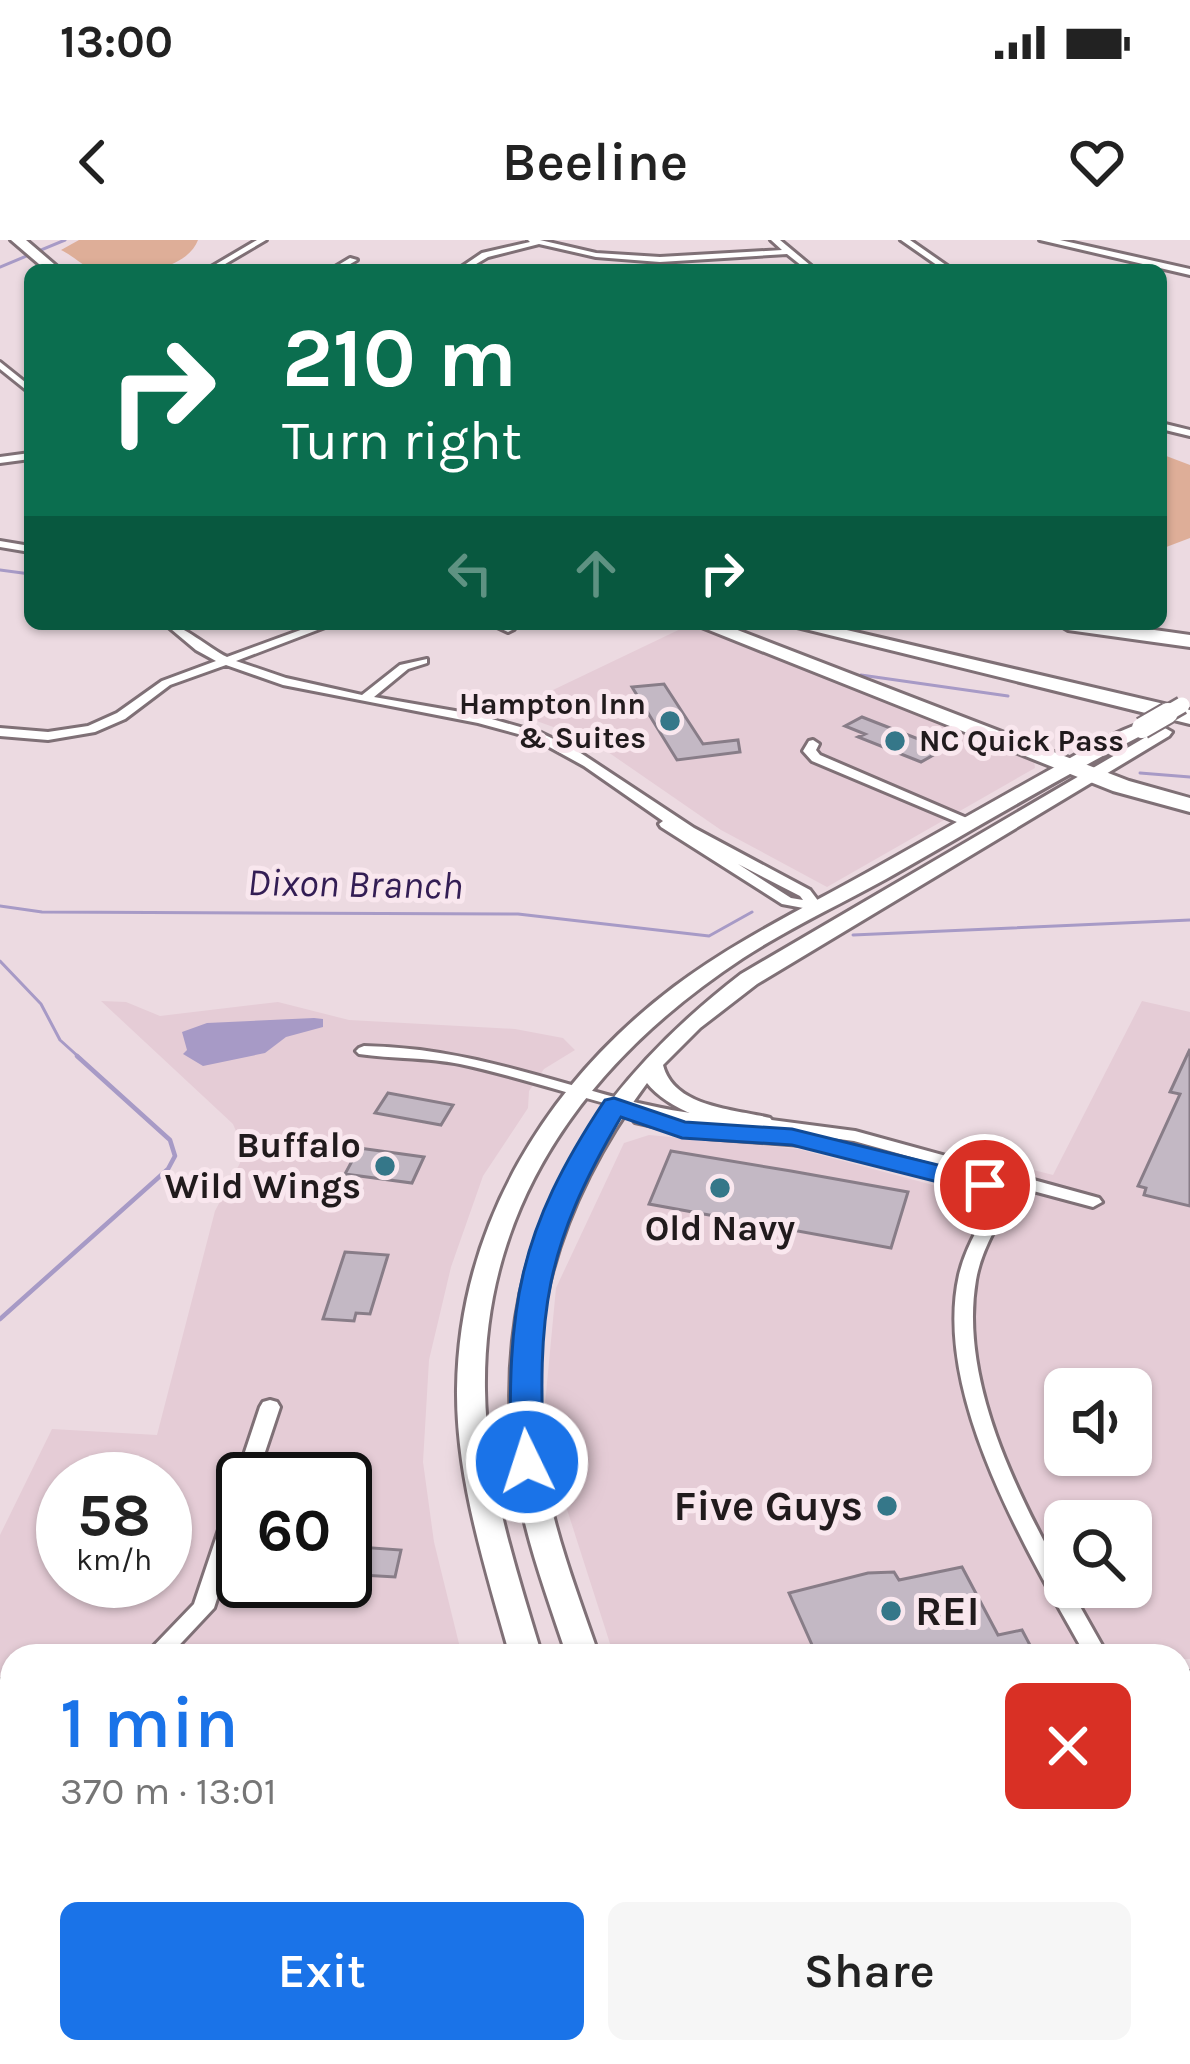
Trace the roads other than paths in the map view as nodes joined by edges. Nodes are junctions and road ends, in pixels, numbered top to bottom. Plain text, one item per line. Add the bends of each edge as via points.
1 (262, 240) edge
2 (775, 240) edge
3 (905, 240) edge
4 (1045, 240) edge
5 (535, 241) edge
6 (20, 242) edge
7 (1072, 242) edge
8 (790, 251) junction
9 (352, 260) dead end
10 (628, 261) junction
11 (47, 264) edge
12 (220, 264) edge
13 (345, 264) edge
14 (470, 264) edge
15 (625, 264) edge
16 (805, 264) edge
17 (940, 264) edge
18 (1159, 264) edge
19 (0, 365) edge
20 (24, 385) edge
21 (176, 630) edge
22 (308, 630) edge
23 (720, 630) edge
24 (823, 630) edge
25 (889, 630) edge
26 (1111, 630) edge
27 (1190, 641) edge
28 (423, 661) dead end
29 (222, 664) junction
30 (367, 696) junction
31 (1189, 708) edge
32 (0, 732) edge
33 (814, 743) dead end
34 (1081, 769) junction
35 (1190, 805) edge
36 (969, 822) junction
37 (817, 907) junction
38 (758, 974) junction
39 (364, 1051) dead end
40 (651, 1064) junction
41 (573, 1094) junction
42 (614, 1106) junction
43 (762, 1123) junction
44 (1011, 1184) junction
45 (270, 1407) dead end
46 (255, 1452) edge
47 (216, 1569) edge
48 (169, 1644) edge
49 (523, 1644) edge
50 (579, 1644) edge
51 (1091, 1644) edge

1 - 12 street
2 - 8 street
3 - 17 street
4 - 7 main road
5 - 10 street
5 - 14 street
6 - 11 highway
7 - 18 main road
8 - 10 street
8 - 16 street
9 - 13 street
10 - 15 street
19 - 20 street
21 - 29 street
22 - 29 street
23 - 34 highway
24 - 31 highway
25 - 31 highway
26 - 27 highway
28 - 30 street
29 - 30 street
29 - 32 street via 156,688 92,729
30 - 37 street via 524,730 594,765 698,850 787,901
31 - 34 main road, bridge
31 - 34 main road via 1163,732
33 - 36 street via 808,751 816,758
34 - 35 highway
34 - 36 main road
34 - 38 main road
36 - 37 main road
37 - 38 main road via 815,923 774,946
37 - 41 main road via 735,954 624,1040
38 - 40 main road
39 - 41 street via 441,1054
40 - 42 main road
40 - 43 main road via 671,1095
41 - 42 street
41 - 49 main road via 504,1207 472,1358 478,1465
42 - 43 street
42 - 44 street via 682,1130 792,1137
42 - 50 main road via 549,1225 524,1352 531,1480
43 - 44 street via 855,1136
44 - 51 street via 966,1283 974,1376 1000,1475
45 - 46 street
47 - 48 street via 203,1608

